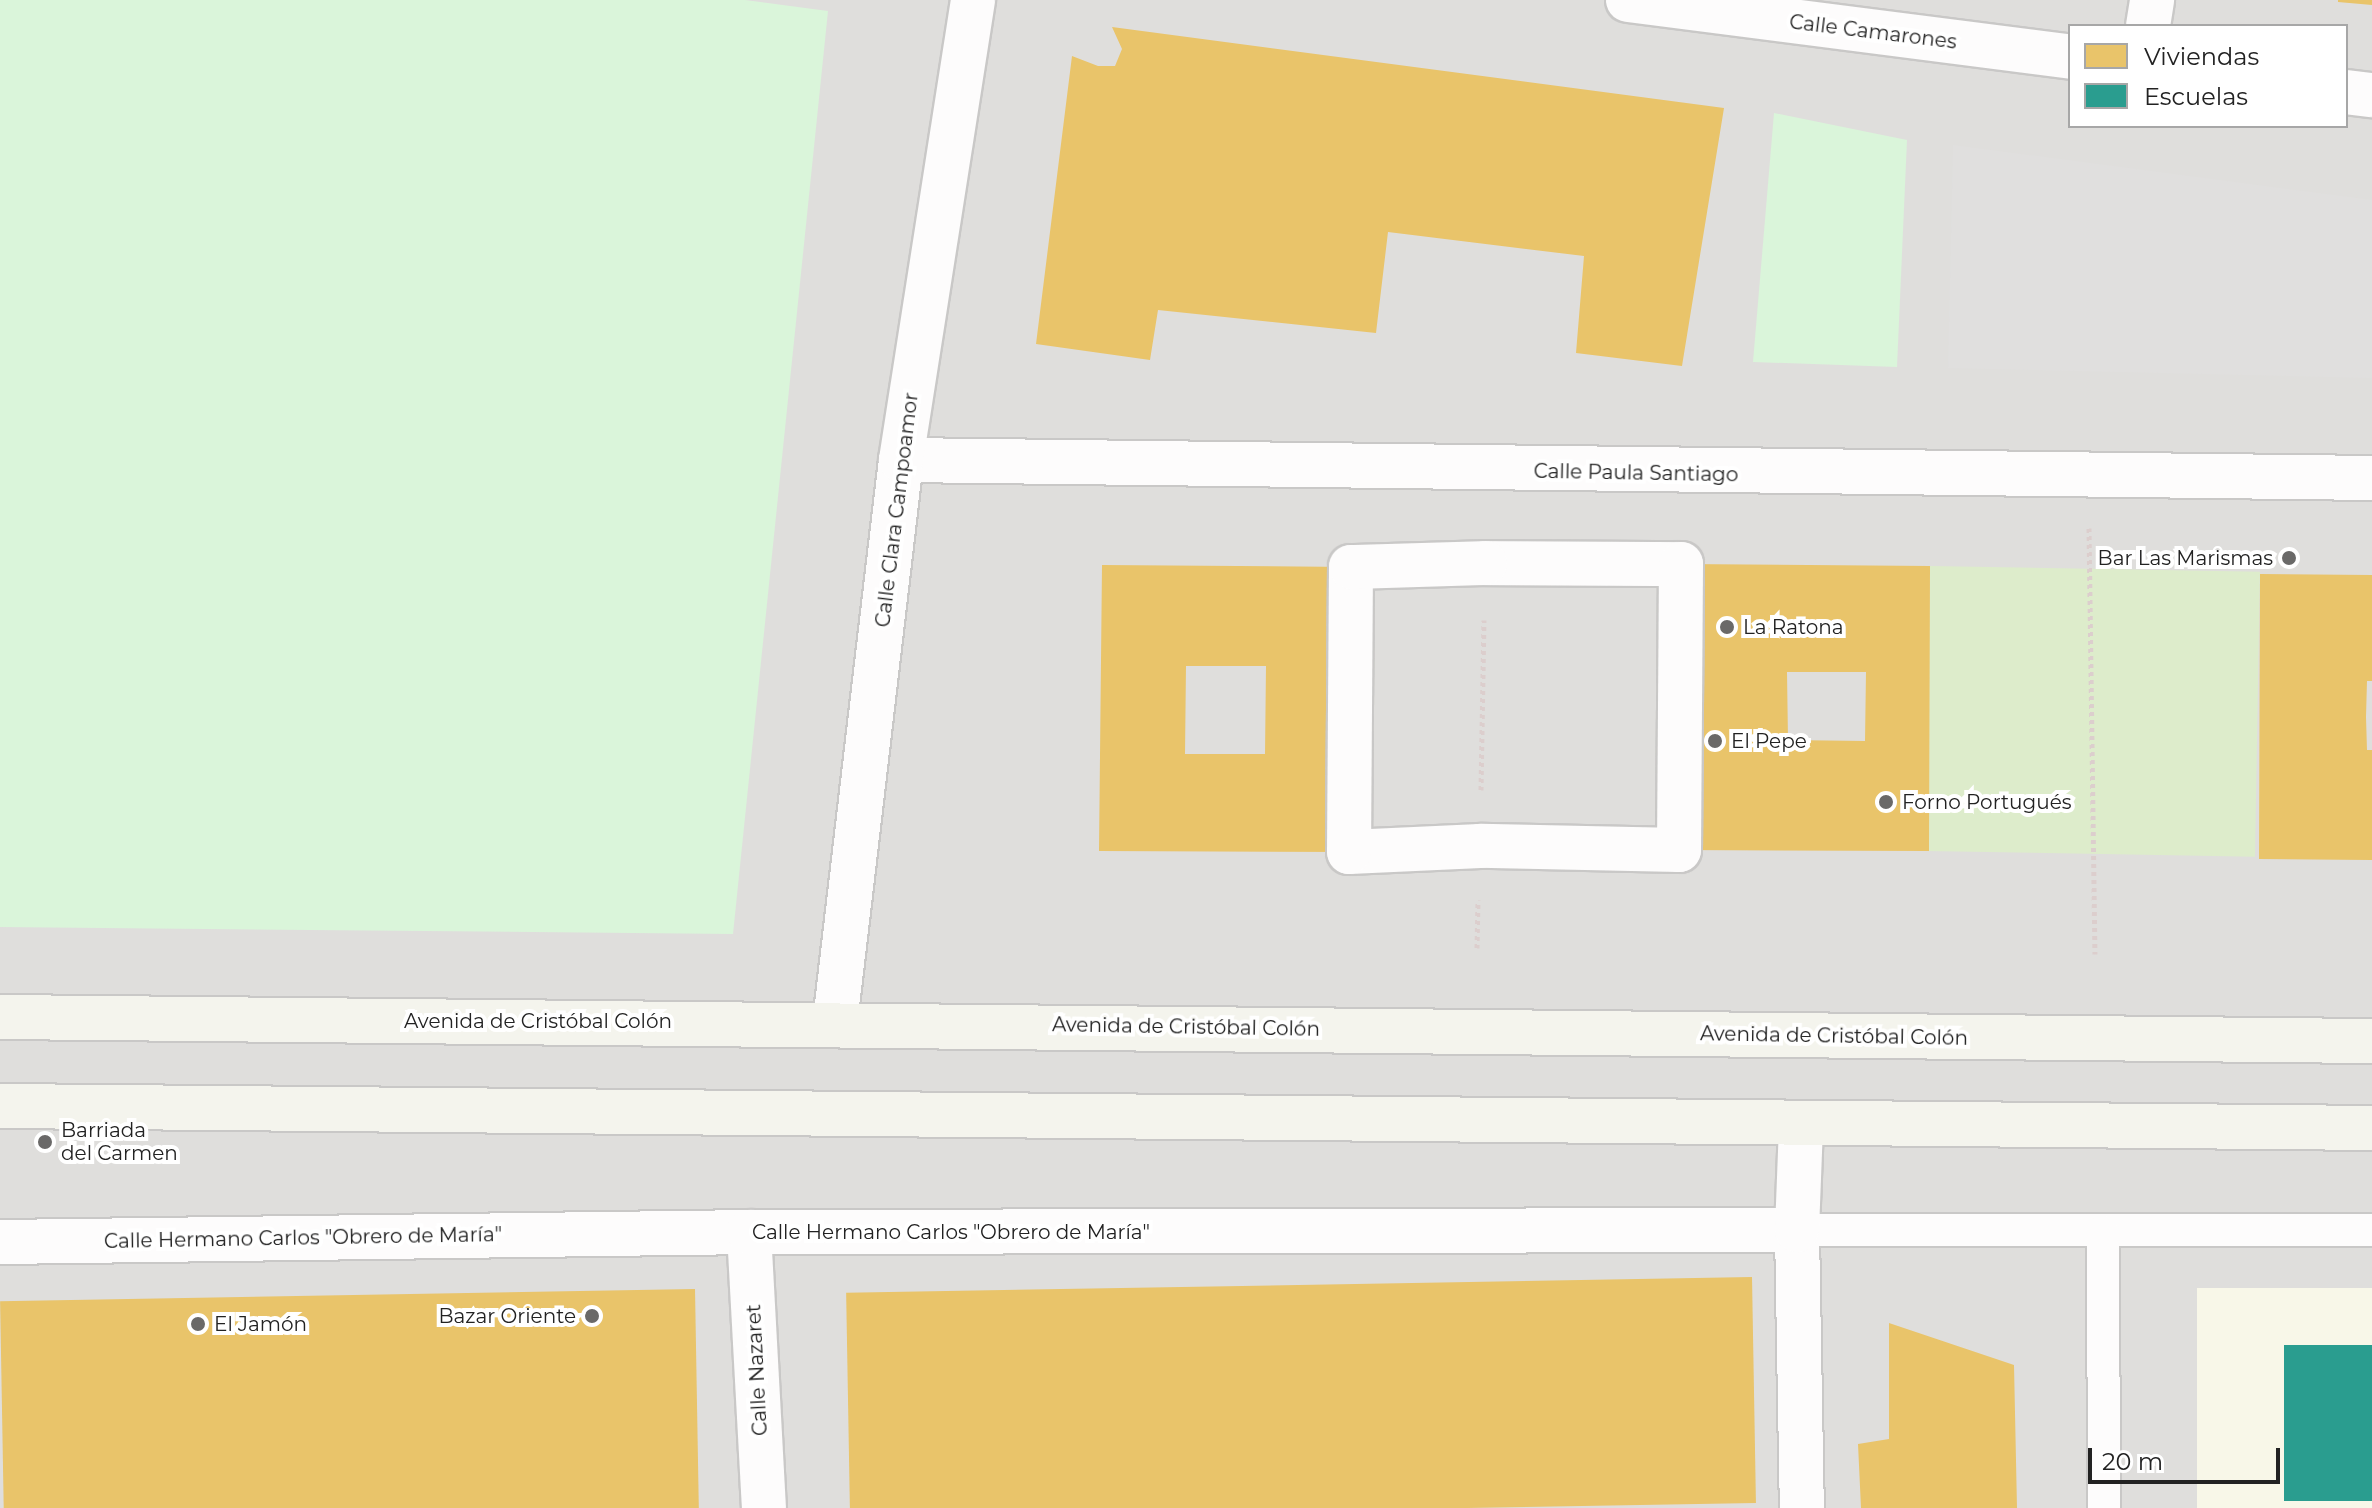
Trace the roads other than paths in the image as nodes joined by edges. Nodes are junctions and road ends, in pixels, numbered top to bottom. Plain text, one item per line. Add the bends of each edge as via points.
1 (973, 0) edge
2 (1628, 0) edge
3 (2152, 0) edge
4 (2148, 24) edge
5 (2068, 57) edge
6 (2348, 92) edge
7 (2372, 95) edge
8 (901, 460) junction
9 (2372, 478) edge
10 (1485, 563) joint
11 (0, 1017) edge
12 (835, 1022) junction
13 (2372, 1041) edge
14 (0, 1106) edge
15 (1801, 1126) junction
16 (2372, 1128) edge
17 (1797, 1230) junction
18 (2372, 1230) edge
19 (749, 1232) junction
20 (2103, 1232) junction
21 (0, 1242) edge
22 (764, 1508) edge
23 (1802, 1508) edge
24 (2104, 1508) edge

1 - 8 street, Calle Clara Campoamor
2 - 5 street, Calle Camarones
3 - 4 street
6 - 7 street
8 - 9 street, Calle Paula Santiago
8 - 12 street, Calle Clara Campoamor
10 - 10 street via 1351,567 1349,852 1480,846 1679,850 1681,564
11 - 12 main road, Avenida de Cristóbal Colón
12 - 13 main road, Avenida de Cristóbal Colón
14 - 15 main road via 1126,1114
15 - 16 main road
15 - 17 street
17 - 19 street, Calle Hermano Carlos "Obrero de María"
17 - 20 lane
17 - 23 street
18 - 20 lane
19 - 21 street, Calle Hermano Carlos "Obrero de María"
19 - 22 street, Calle Nazaret
20 - 24 lane

